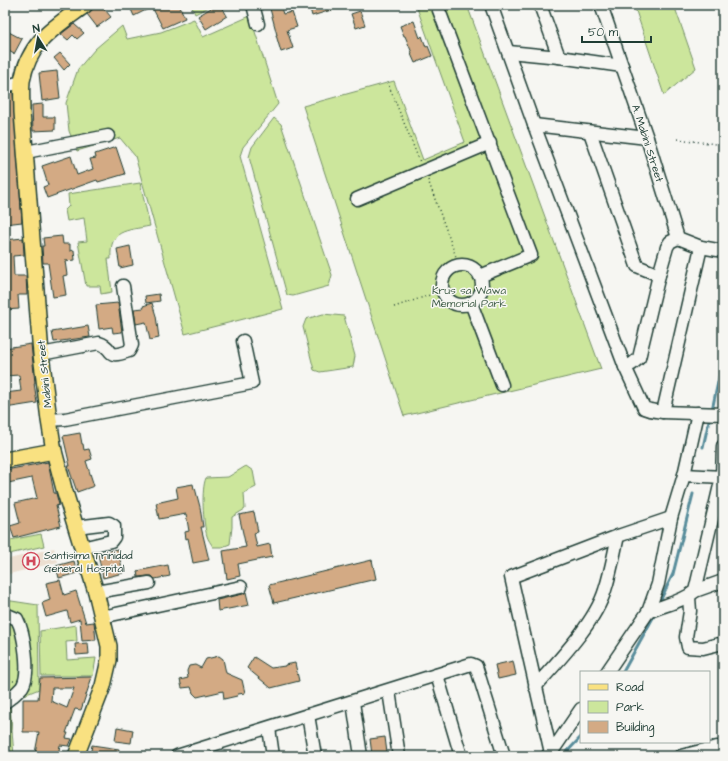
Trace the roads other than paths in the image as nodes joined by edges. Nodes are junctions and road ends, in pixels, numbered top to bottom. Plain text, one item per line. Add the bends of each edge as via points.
1 (85, 5) edge
2 (253, 5) edge
3 (437, 5) edge
4 (491, 5) edge
5 (540, 5) edge
6 (601, 5) edge
7 (258, 24) dead end
8 (509, 52) junction
9 (559, 57) junction
10 (622, 66) junction
11 (22, 82) junction
12 (5, 86) edge
13 (534, 125) junction
14 (590, 132) junction
15 (108, 136) dead end
16 (647, 138) junction
17 (490, 143) junction
18 (26, 152) junction
19 (357, 199) dead end
20 (678, 238) junction
21 (701, 247) junction
22 (723, 251) edge
23 (659, 275) junction
24 (480, 276) junction
25 (123, 286) dead end
26 (471, 303) junction
27 (244, 341) dead end
28 (41, 354) junction
29 (625, 367) junction
30 (502, 385) dead end
31 (663, 412) junction
32 (710, 414) edge
33 (49, 420) junction
34 (723, 446) edge
35 (54, 451) junction
36 (5, 460) edge
37 (684, 475) junction
38 (722, 477) edge
39 (671, 518) junction
40 (76, 527) junction
41 (618, 536) junction
42 (82, 548) junction
43 (723, 581) edge
44 (149, 583) dead end
45 (240, 587) dead end
46 (96, 592) junction
47 (692, 594) junction
48 (650, 611) junction
49 (5, 614) edge
50 (102, 617) junction
51 (723, 643) edge
52 (608, 671) edge
53 (437, 675) junction
54 (535, 687) junction
55 (389, 691) junction
56 (5, 702) edge
57 (353, 702) junction
58 (580, 710) edge
59 (308, 715) junction
60 (269, 728) junction
61 (194, 754) edge
62 (549, 755) edge
63 (76, 756) edge
64 (177, 756) edge
65 (274, 756) edge
66 (315, 756) edge
67 (361, 756) edge
68 (399, 756) edge
69 (460, 756) edge
70 (504, 756) edge
71 (681, 756) edge
72 (723, 756) edge

1 - 11 main road, Mabini Street via 48,32 28,61
2 - 7 street
3 - 17 street
4 - 8 street
5 - 9 street
6 - 10 street, A. Mabini Street
8 - 9 street
8 - 13 street
9 - 10 street
10 - 16 street, A. Mabini Street
11 - 12 street
11 - 18 main road, Mabini Street
13 - 14 street
13 - 29 street
14 - 16 street
14 - 23 street via 636,266
15 - 18 street
16 - 20 street, A. Mabini Street
17 - 19 street
17 - 24 street via 532,255
18 - 28 main road, Mabini Street
20 - 21 street
20 - 23 street via 667,247
21 - 22 street
21 - 31 street
23 - 29 street via 639,358
24 - 26 street via 480,294
24 - 26 street via 465,265 452,266 444,275 442,291 447,299 452,303
25 - 28 street via 132,345 129,351 117,356 99,343
26 - 30 street
27 - 33 street via 252,383
28 - 33 main road, Mabini Street
29 - 31 street via 644,408
31 - 32 street
32 - 37 street
33 - 35 main road, Mabini Street
34 - 38 street
35 - 36 main road
35 - 40 main road, Mabini Street
37 - 38 street
37 - 39 street
38 - 47 street
39 - 41 street
39 - 48 street
40 - 42 main road, Mabini Street
40 - 42 street via 109,524 114,526 114,537 111,541
41 - 54 street via 605,590 596,611 567,651
41 - 54 street via 511,577
42 - 46 main road, Mabini Street
43 - 47 street
44 - 46 street
45 - 50 street
46 - 50 main road, Mabini Street
47 - 48 street
47 - 51 street via 686,637 688,647 703,648
48 - 52 street
49 - 56 street via 17,619 21,626 25,644 26,676 23,686
50 - 63 main road, Mabini Street via 109,646 109,660 104,686
53 - 55 street
53 - 69 street
53 - 70 street via 471,664 476,666
54 - 62 street
55 - 57 street
55 - 68 street
57 - 59 street
57 - 67 street
58 - 62 street
59 - 60 street
59 - 66 street
60 - 61 street
60 - 65 street
61 - 64 street
71 - 72 street via 717,747

